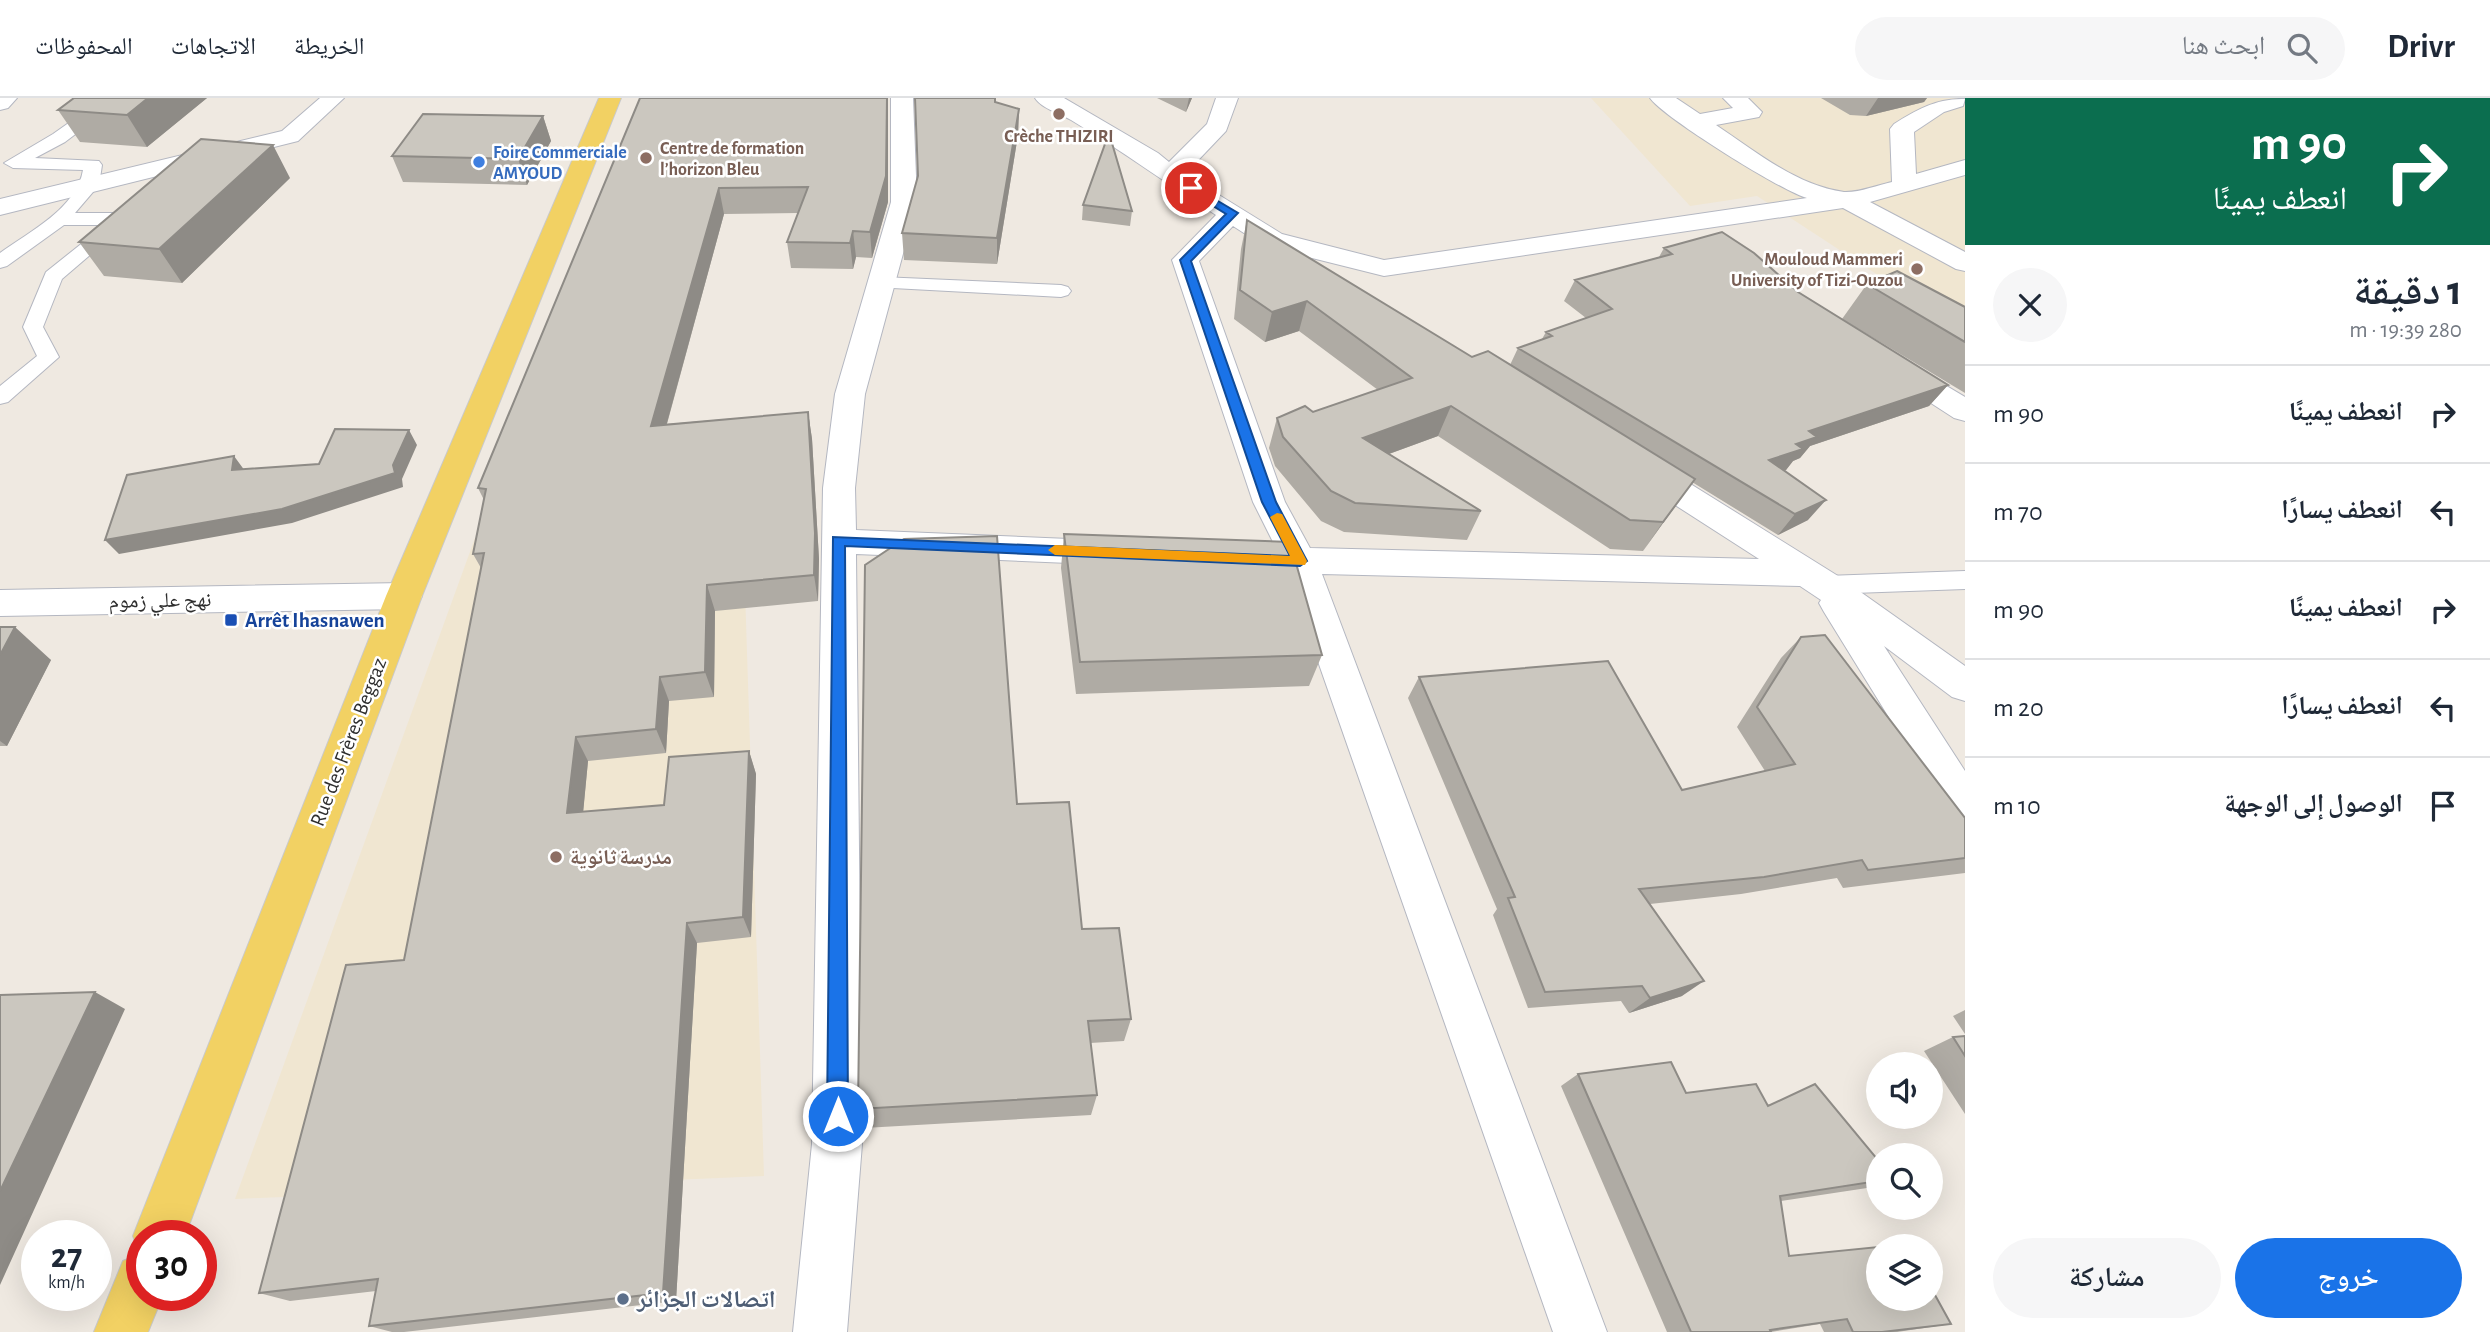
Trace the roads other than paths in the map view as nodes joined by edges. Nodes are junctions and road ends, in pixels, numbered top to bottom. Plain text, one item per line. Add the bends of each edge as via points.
1 (6, 98) edge
2 (115, 98) edge
3 (333, 98) edge
4 (610, 98) edge
5 (902, 98) edge
6 (1046, 98) edge
7 (1227, 98) edge
8 (1661, 98) edge
9 (1734, 98) edge
10 (1955, 101) dead end
11 (0, 103) edge
12 (1696, 122) junction
13 (1965, 167) edge
14 (1170, 175) junction
15 (90, 185) junction
16 (1904, 186) junction
17 (1847, 200) junction
18 (0, 207) edge
19 (1233, 213) junction
20 (60, 219) junction
21 (1273, 240) junction
22 (0, 262) edge
23 (1965, 263) edge
24 (881, 283) junction
25 (1061, 291) dead end
26 (1361, 291) edge
27 (1865, 349) edge
28 (0, 397) edge
29 (1965, 411) edge
30 (1619, 454) edge
31 (838, 541) junction
32 (1151, 555) edge
33 (1246, 559) edge
34 (1300, 561) junction
35 (1817, 579) junction
36 (1965, 580) edge
37 (404, 596) junction
38 (0, 603) edge
39 (1965, 686) edge
40 (1965, 806) edge
41 (165, 1220) edge
42 (129, 1311) edge
43 (121, 1332) edge
44 (820, 1332) edge
45 (1580, 1332) edge

1 - 11 street
2 - 15 lane via 60,138 13,163 93,165
3 - 15 street via 290,135
4 - 37 main road, Rue des Frères Beggaz
5 - 24 street via 904,202
6 - 14 street via 1139,151
7 - 14 street via 1218,126
8 - 12 street
9 - 12 street via 1751,112
10 - 16 street via 1902,129
12 - 17 street via 1804,190
13 - 16 street
14 - 19 street
15 - 18 street
15 - 20 lane
16 - 17 street
17 - 21 street via 1713,231 1384,268
17 - 23 street
19 - 21 street
19 - 34 street via 1185,260 1269,502
20 - 22 lane
20 - 28 lane via 124,219 53,276 33,327 48,357
21 - 26 street
24 - 25 lane
24 - 31 street via 850,394
27 - 29 street
30 - 35 street
31 - 32 street
31 - 44 street via 837,1144
33 - 34 street
34 - 35 street
34 - 45 street
35 - 36 lane
35 - 39 street
35 - 40 street
37 - 38 street, نهج علي زموم
37 - 41 main road, Rue des Frères Beggaz
42 - 43 main road

